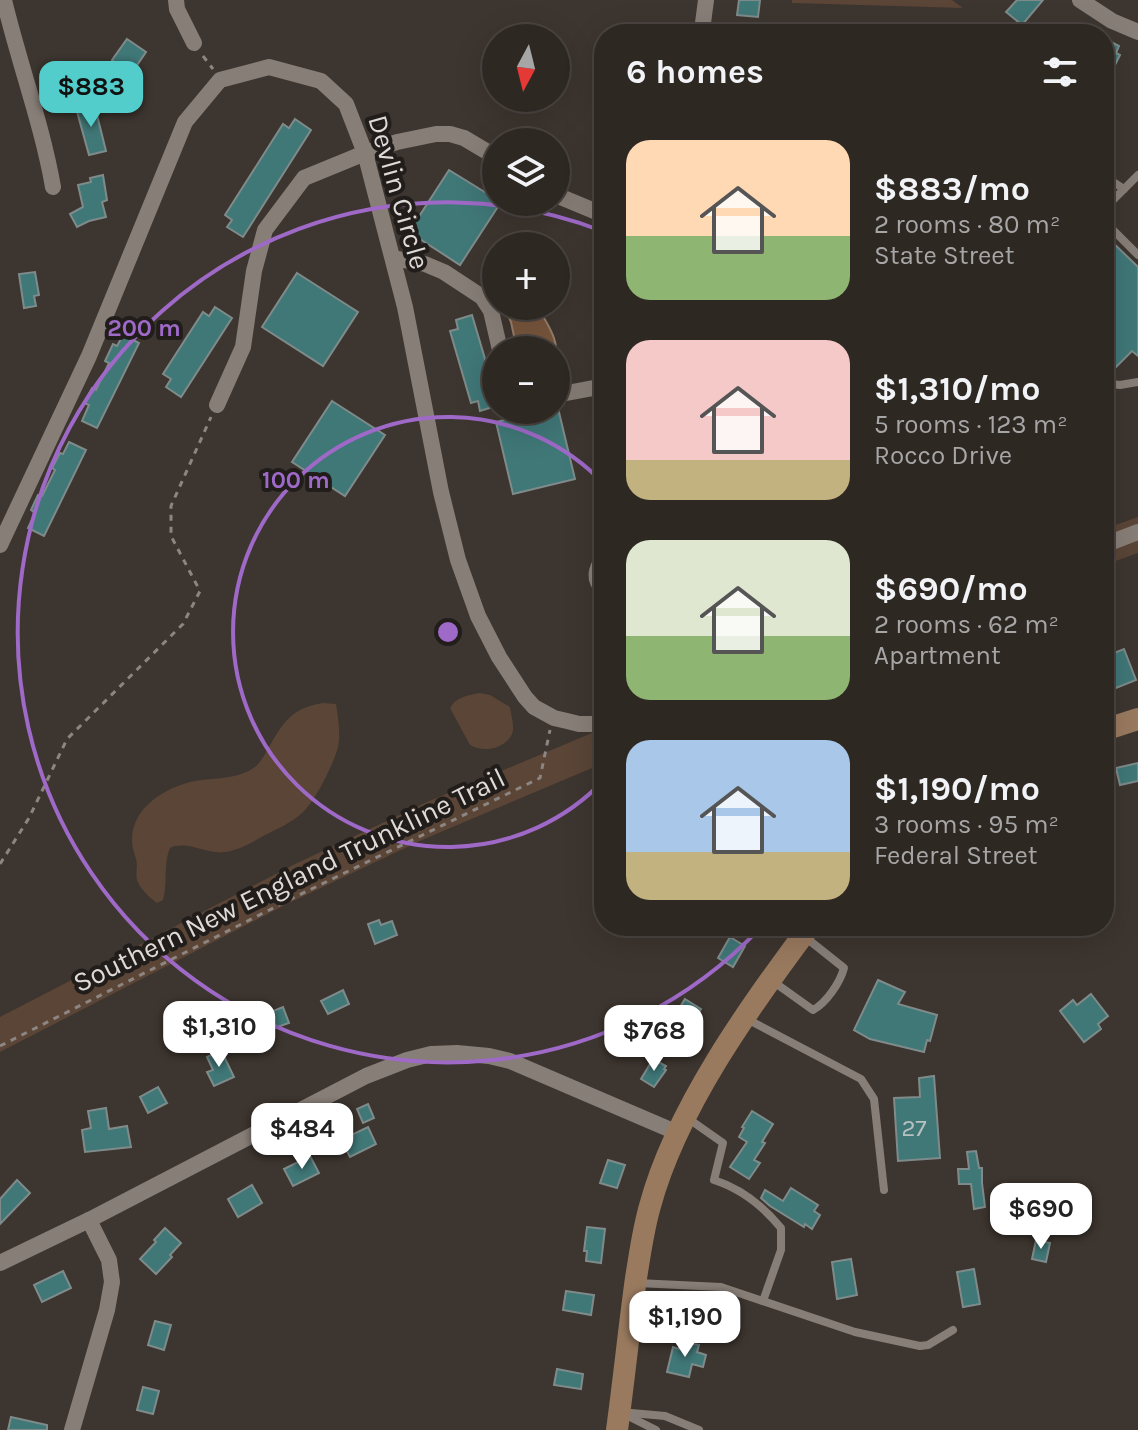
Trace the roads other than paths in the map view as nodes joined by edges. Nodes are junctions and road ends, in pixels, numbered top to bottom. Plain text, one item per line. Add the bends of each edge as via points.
1 (4, 0) edge
2 (706, 0) edge
3 (1080, 0) edge
4 (176, 5) edge
5 (703, 23) dead end
6 (1138, 32) edge
7 (194, 43) road end
8 (482, 149) edge
9 (365, 153) junction
10 (1138, 175) edge
11 (1114, 182) edge
12 (53, 187) dead end
13 (1124, 189) junction
14 (1114, 199) edge
15 (570, 201) edge
16 (594, 211) edge
17 (1114, 231) edge
18 (1138, 255) edge
19 (393, 258) junction
20 (497, 336) edge
21 (1138, 382) edge
22 (1114, 384) edge
23 (594, 388) edge
24 (570, 392) edge
25 (217, 405) road end
26 (1138, 532) edge
27 (1114, 541) edge
28 (0, 545) edge
29 (1138, 719) edge
30 (594, 724) edge
31 (1114, 727) edge
32 (802, 936) edge
33 (811, 936) edge
34 (771, 979) junction
35 (745, 1018) junction
36 (682, 1125) junction
37 (884, 1190) dead end
38 (89, 1220) junction
39 (0, 1263) edge
40 (636, 1283) junction
41 (763, 1301) junction
42 (953, 1330) dead end
43 (618, 1421) edge
44 (72, 1430) edge
45 (656, 1430) edge
46 (699, 1430) edge

1 - 12 street
2 - 5 street
3 - 6 street
4 - 7 street
8 - 9 street via 464,138 436,134
9 - 19 street, Devlin Circle
9 - 25 street via 304,178 265,230 243,347
9 - 28 street, Devlin Circle via 346,104 321,81 269,67 220,80 185,122 89,356
10 - 13 lane
11 - 13 lane
13 - 14 lane
15 - 16 street
17 - 18 lane
19 - 20 street via 444,272 482,297
19 - 30 street, Devlin Circle via 458,560 478,616 534,707 553,717
21 - 22 lane
23 - 24 street
26 - 27 street
29 - 31 street
32 - 34 street
33 - 34 lane via 844,968 821,1005 813,1010
34 - 35 street
35 - 36 street
35 - 37 lane via 861,1079 874,1099
36 - 38 street via 510,1061 470,1053 431,1054 366,1076
36 - 40 street via 651,1202
36 - 41 lane via 723,1143 714,1180 762,1206 781,1228 781,1250
38 - 39 street
38 - 44 street via 109,1260 112,1282
40 - 41 lane via 721,1287
40 - 43 street
41 - 42 lane via 855,1332 920,1346
43 - 45 lane
43 - 46 lane via 665,1416

